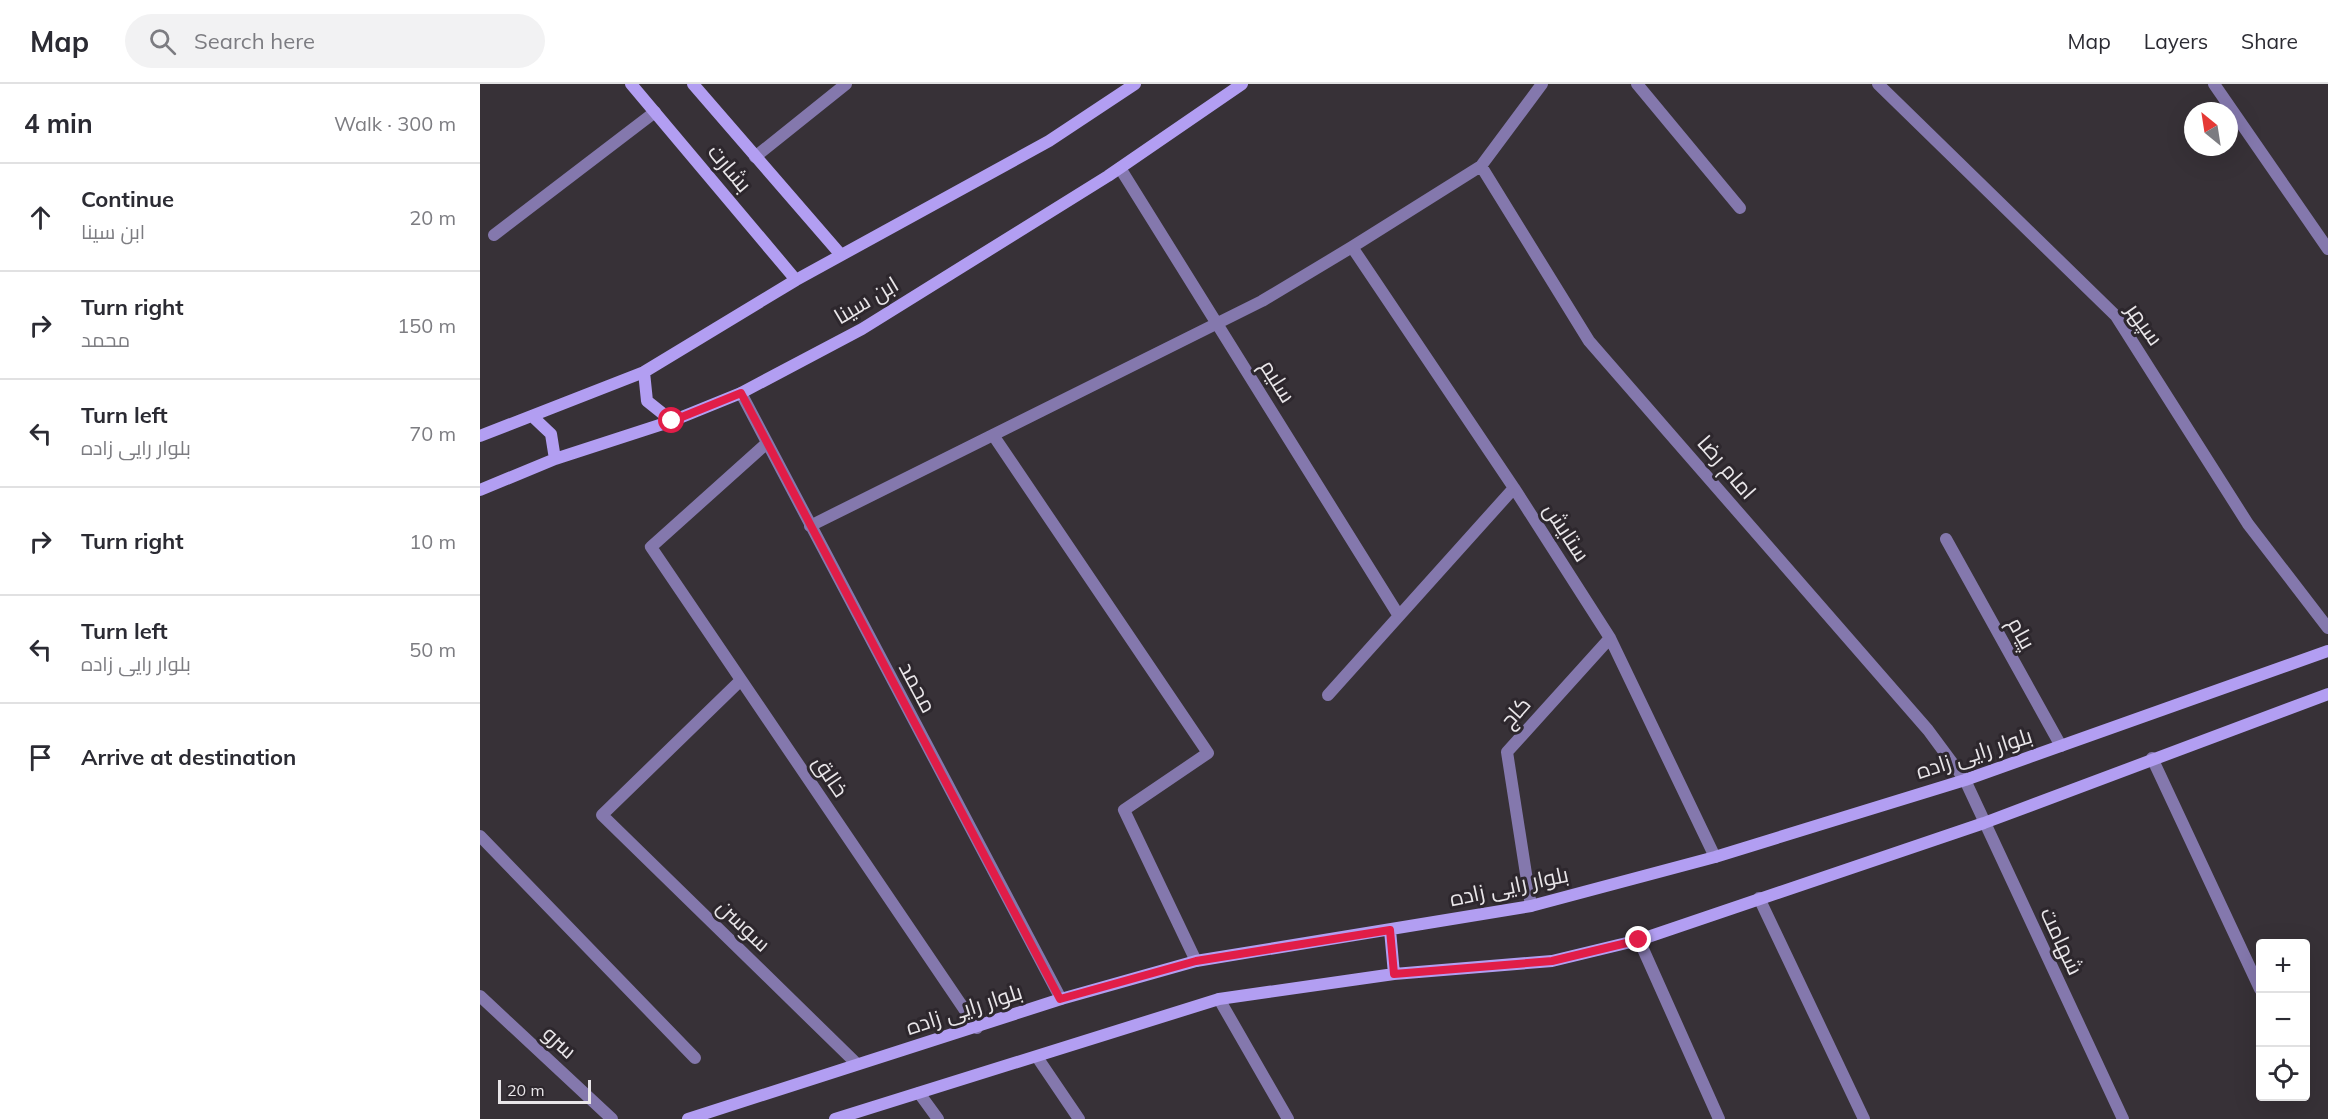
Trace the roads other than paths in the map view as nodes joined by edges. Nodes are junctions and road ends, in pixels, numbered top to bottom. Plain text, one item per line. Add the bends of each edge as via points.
1 (631, 84) edge
2 (693, 84) edge
3 (846, 84) edge
4 (1135, 84) edge
5 (1242, 84) edge
6 (1542, 84) edge
7 (1637, 84) edge
8 (1878, 84) edge
9 (2214, 84) edge
10 (655, 112) junction
11 (755, 157) junction
12 (1481, 166) junction
13 (1120, 168) junction
14 (1740, 208) dead end
15 (494, 235) dead end
16 (1352, 247) junction
17 (2328, 249) edge
18 (841, 255) junction
19 (796, 280) junction
20 (1217, 323) junction
21 (644, 372) junction
22 (741, 393) junction
23 (532, 416) junction
24 (672, 421) junction
25 (993, 435) junction
26 (480, 436) edge
27 (767, 443) junction
28 (555, 459) junction
29 (1514, 488) junction
30 (480, 490) edge
31 (810, 526) junction
32 (1946, 539) dead end
33 (1399, 616) junction
34 (2328, 628) edge
35 (1610, 638) junction
36 (2328, 651) edge
37 (741, 680) junction
38 (2328, 694) edge
39 (1328, 695) dead end
40 (2061, 746) junction
41 (2152, 758) junction
42 (1965, 780) junction
43 (1984, 823) junction
44 (480, 836) edge
45 (1715, 857) junction
46 (1759, 898) junction
47 (1531, 906) junction
48 (1390, 930) junction
49 (1639, 940) junction
50 (1196, 961) junction
51 (1394, 974) junction
52 (2256, 980) edge
53 (480, 996) edge
54 (1060, 999) junction
55 (1218, 999) junction
56 (977, 1028) junction
57 (1037, 1057) junction
58 (695, 1058) dead end
59 (857, 1064) junction
60 (919, 1093) junction
61 (612, 1119) edge
62 (688, 1119) edge
63 (835, 1119) edge
64 (938, 1119) edge
65 (1079, 1119) edge
66 (1288, 1119) edge
67 (1719, 1119) edge
68 (1864, 1119) edge
69 (2122, 1119) edge

1 - 10 main road, بشارت
2 - 11 main road, بشارت
3 - 11 street
4 - 18 main road via 1049,141
5 - 13 main road, ابن سینا
6 - 12 street
7 - 14 street
8 - 34 street, سپهر via 2116,316 2248,524
9 - 17 street
10 - 15 street
10 - 19 main road, بشارت
11 - 18 main road, بشارت
12 - 16 street
12 - 42 street, امام رضا via 1589,341 1920,721
13 - 20 street, سلیم
13 - 22 main road, ابن سینا via 861,328
16 - 20 street
16 - 29 street, ستایش
18 - 19 main road
19 - 21 main road
20 - 25 street
20 - 33 street, سلیم
21 - 23 main road
21 - 24 main road via 647,401
22 - 24 main road, ابن سینا
22 - 27 street, محمد
23 - 26 main road
23 - 28 main road via 551,434
24 - 28 main road, ابن سینا
25 - 31 street
25 - 50 street via 1208,753 1124,810
27 - 31 street, محمد
27 - 37 street, خالق via 651,547
28 - 30 main road, ابن سینا
29 - 33 street
29 - 35 street, ستایش
31 - 54 street, محمد
32 - 40 street, پیام
33 - 39 street
35 - 45 street, ستایش
35 - 47 street, کاج via 1507,752
36 - 40 main road, بلوار رایی زاده
37 - 56 street, خالق
37 - 59 street, سوسن via 602,815
38 - 41 main road
40 - 42 main road, بلوار رایی زاده
41 - 43 main road
41 - 52 street
42 - 43 street, شهامت
42 - 45 main road, بلوار رایی زاده
43 - 46 main road
43 - 69 street, شهامت
44 - 58 street
45 - 47 main road, بلوار رایی زاده
46 - 49 main road
46 - 68 street
47 - 48 main road, بلوار رایی زاده
48 - 50 main road, بلوار رایی زاده
48 - 51 main road
49 - 51 main road via 1552,961
49 - 67 street
50 - 54 main road, بلوار رایی زاده
51 - 55 main road
53 - 61 street, سرو
54 - 56 main road, بلوار رایی زاده
55 - 57 main road
55 - 66 street
56 - 59 main road, بلوار رایی زاده
57 - 60 main road
57 - 65 street
59 - 62 main road, بلوار رایی زاده
60 - 63 main road
60 - 64 street

